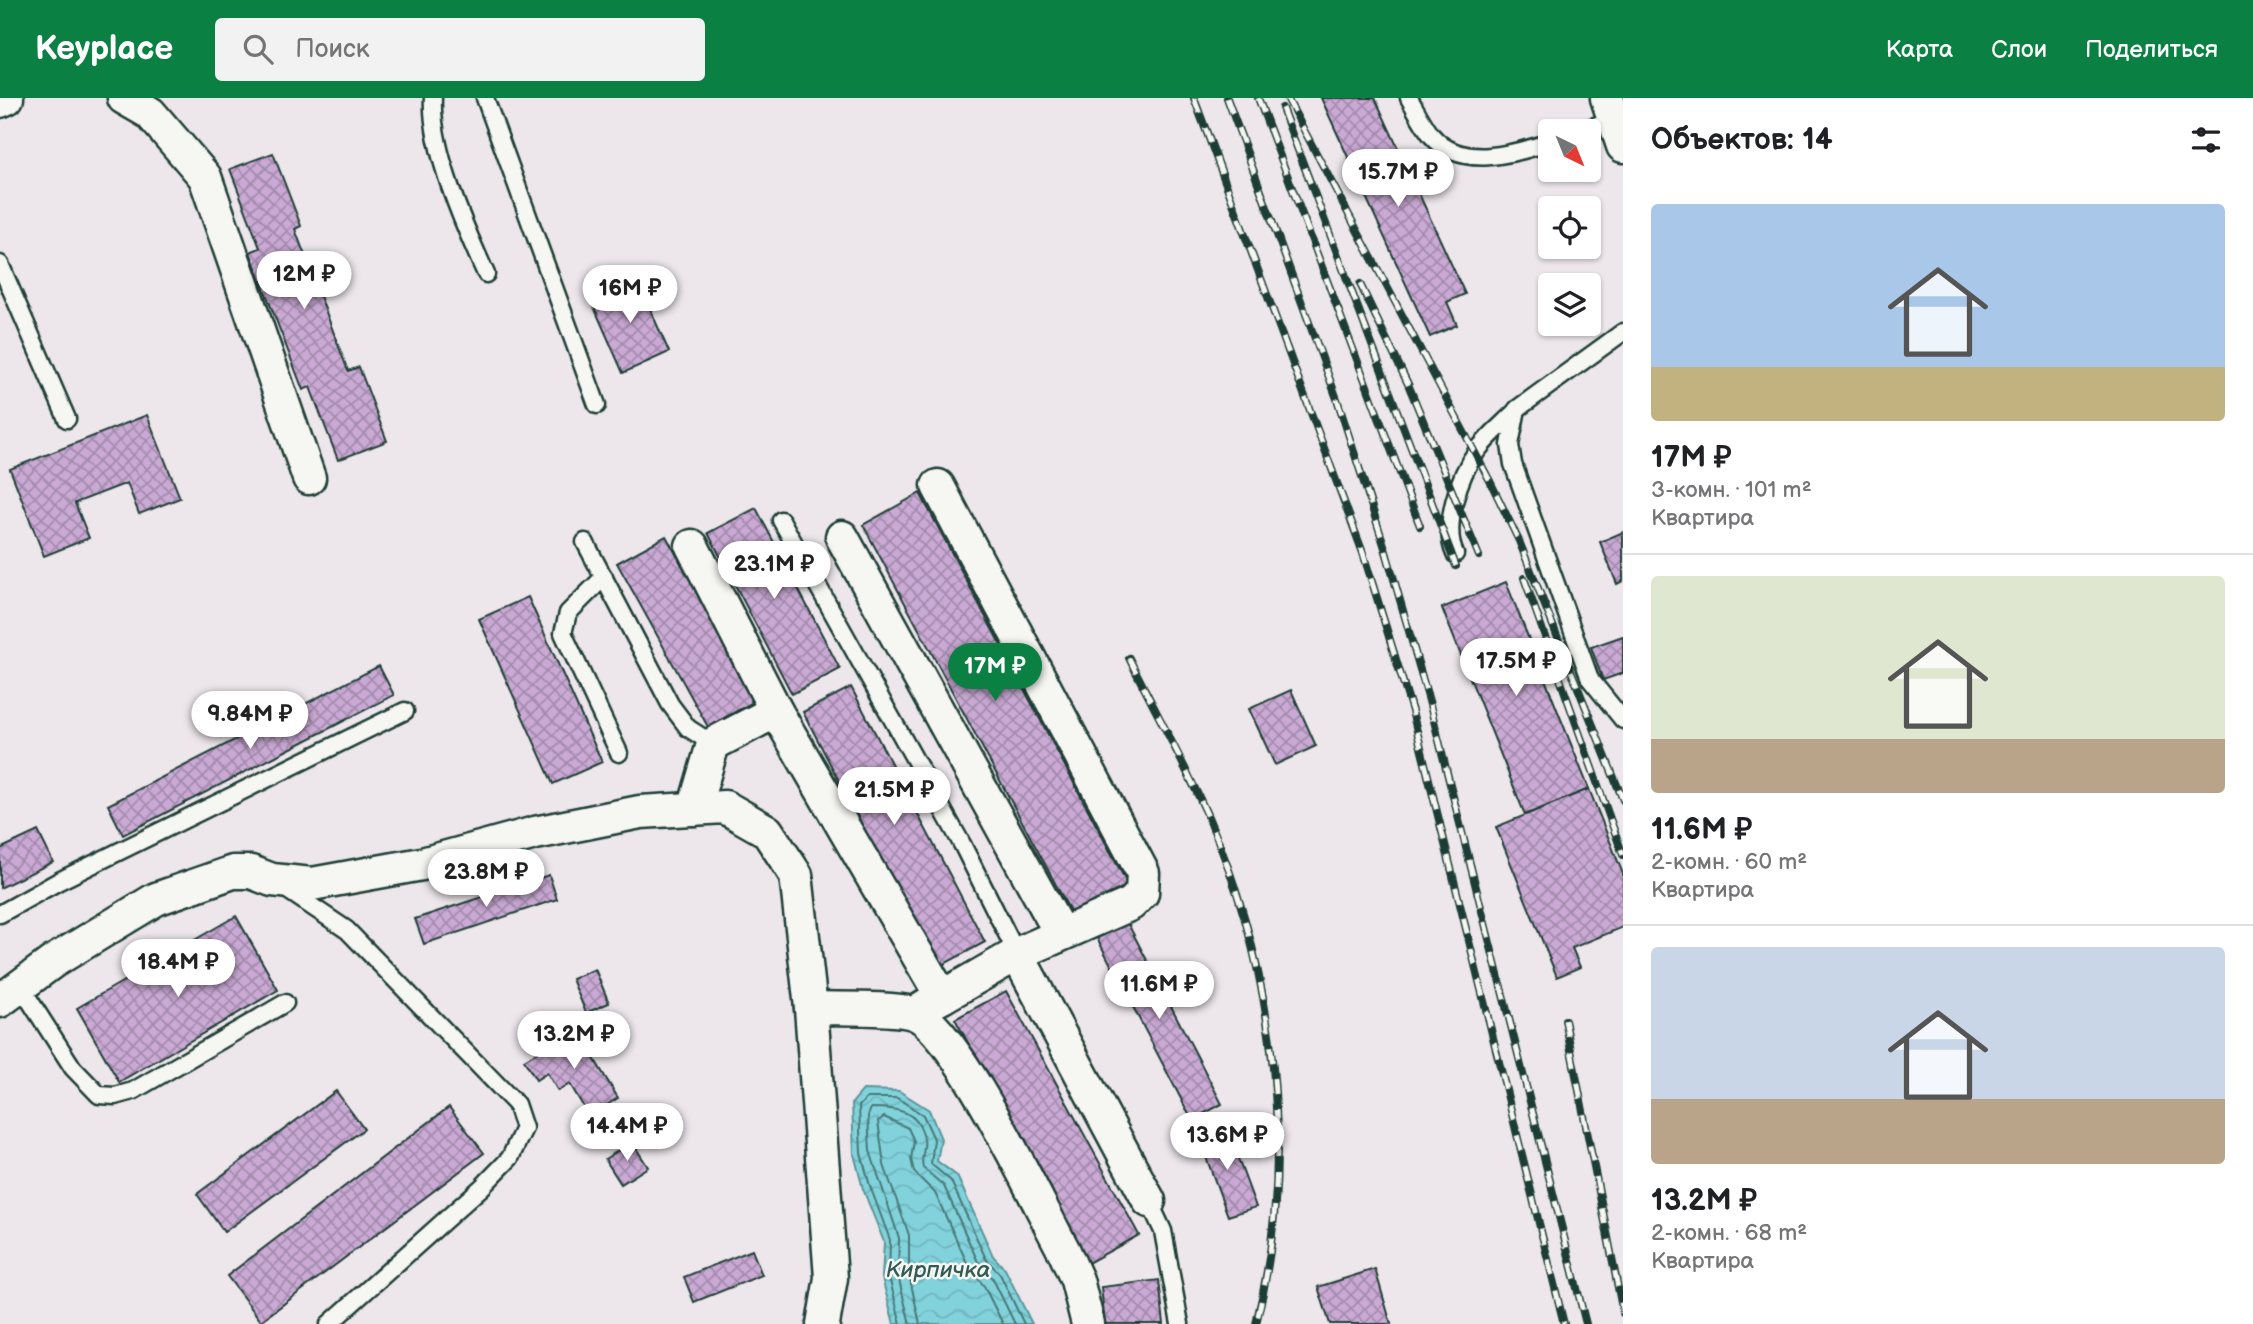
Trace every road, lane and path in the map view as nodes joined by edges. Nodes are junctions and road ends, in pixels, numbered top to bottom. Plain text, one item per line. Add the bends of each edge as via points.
1 (8, 98) edge
2 (124, 98) edge
3 (433, 98) edge
4 (485, 98) edge
5 (1409, 98) edge
6 (0, 101) edge
7 (1538, 146) edge
8 (0, 264) edge
9 (486, 274) dead end
10 (1623, 332) edge
11 (597, 405) dead end
12 (1517, 409) junction
13 (68, 419) dead end
14 (309, 478) dead end
15 (938, 486) dead end
16 (781, 520) dead end
17 (842, 537) dead end
18 (585, 542) dead end
19 (692, 545) dead end
20 (1455, 554) dead end
21 (604, 578) junction
22 (405, 711) dead end
23 (776, 711) junction
24 (1623, 720) edge
25 (713, 744) junction
26 (619, 753) dead end
27 (694, 809) junction
28 (272, 880) junction
29 (0, 914) edge
30 (1061, 934) junction
31 (1017, 954) junction
32 (9, 995) edge
33 (942, 997) junction
34 (285, 1003) dead end
35 (811, 1008) junction
36 (913, 1013) junction
37 (1149, 1201) joint
38 (329, 1324) edge
39 (823, 1324) edge
40 (1088, 1324) edge
41 (1180, 1324) edge

1 - 6 street
2 - 14 street via 150,113 205,177
3 - 9 lane via 447,178
4 - 11 lane
5 - 7 lane via 1433,136 1451,151 1473,157
8 - 13 lane
10 - 12 lane
12 - 20 lane via 1476,452 1455,498 1449,541
12 - 24 lane via 1510,445 1513,464 1590,679
15 - 30 street via 1143,873 1142,893 1131,905
16 - 31 lane via 962,844
17 - 30 street
18 - 21 lane
19 - 23 street
21 - 25 lane via 670,704 688,728
21 - 26 lane via 568,613 563,633
22 - 29 lane
23 - 25 street
23 - 33 street
25 - 27 street
27 - 28 street via 640,812 422,864 312,884
27 - 35 street via 725,807 767,831 796,875
28 - 32 street via 251,872 233,872 156,899 54,961
28 - 38 lane via 347,930 516,1104 524,1128 510,1158 482,1187
30 - 31 street
31 - 33 street
31 - 37 street
32 - 34 lane via 30,1001 73,1068 99,1095 115,1096 133,1091
33 - 36 street
35 - 36 street
35 - 39 street via 831,1278
36 - 40 street via 934,1025 958,1057 1064,1251
37 - 41 lane via 1163,1231

